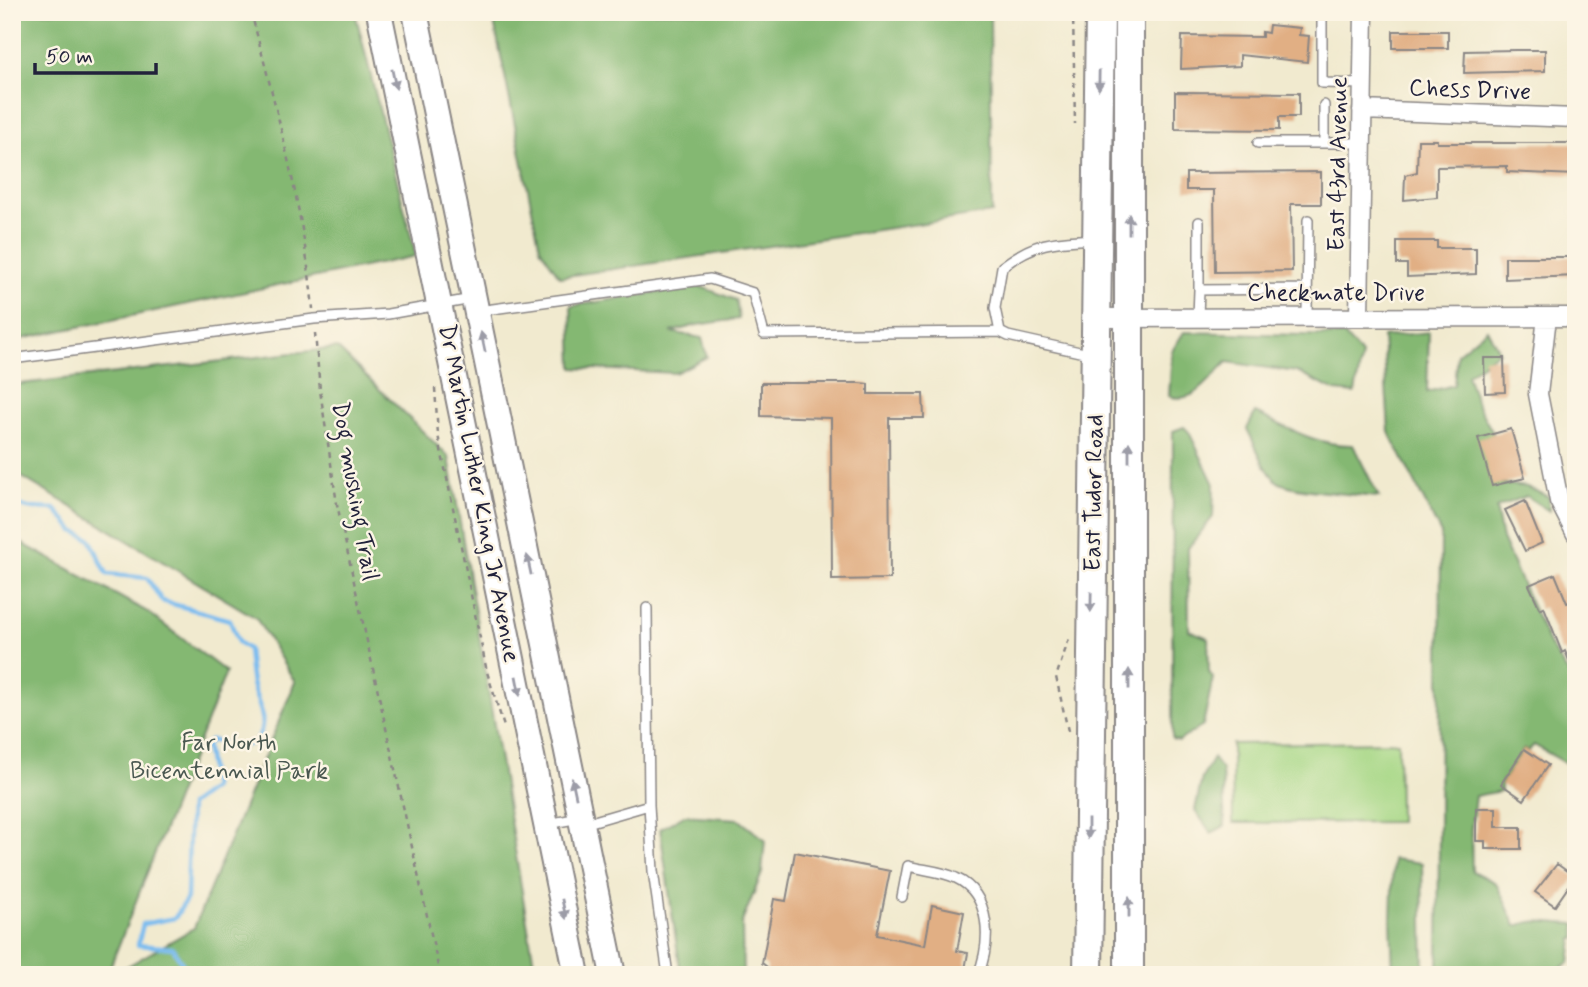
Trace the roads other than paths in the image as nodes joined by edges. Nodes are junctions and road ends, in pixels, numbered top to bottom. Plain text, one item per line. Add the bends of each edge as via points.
1 (379, 12) edge
2 (415, 12) edge
3 (1100, 12) edge
4 (1129, 12) edge
5 (1322, 12) edge
6 (1364, 12) edge
7 (1362, 83) junction
8 (1324, 105) dead end
9 (1362, 110) junction
10 (1576, 118) edge
11 (1258, 143) dead end
12 (1324, 143) junction
13 (1361, 143) junction
14 (1308, 220) dead end
15 (1199, 222) dead end
16 (1097, 239) junction
17 (1307, 289) junction
18 (1199, 290) junction
19 (475, 305) junction
20 (442, 306) junction
21 (1307, 316) junction
22 (1129, 317) junction
23 (1198, 317) junction
24 (1359, 317) junction
25 (1547, 317) junction
26 (1576, 317) edge
27 (1096, 318) junction
28 (1000, 332) junction
29 (1095, 356) junction
30 (12, 359) edge
31 (1576, 534) edge
32 (648, 608) dead end
33 (649, 805) junction
34 (581, 821) junction
35 (546, 824) junction
36 (902, 897) dead end
37 (577, 975) edge
38 (613, 975) edge
39 (668, 975) edge
40 (978, 975) edge
41 (1088, 975) edge
42 (1129, 975) edge

1 -> 20 street, Dr Martin Luther King Jr Avenue
2 - 19 street, Dr Martin Luther King Jr Avenue
3 -> 16 main road, East Tudor Road
22 -> 4 main road, East Tudor Road
5 - 7 lane via 1322,83
6 - 7 street, East 43rd Avenue
7 - 9 street, East 43rd Avenue
8 - 12 lane
9 - 10 street, Chess Drive
9 - 13 street, East 43rd Avenue
11 - 12 lane
12 - 13 lane
13 - 24 street, East 43rd Avenue
14 - 17 lane
15 - 18 lane
16 - 27 main road, East Tudor Road
16 - 28 lane via 1025,249 1002,267 995,308
17 - 18 lane
17 - 21 lane
18 - 23 lane
19 - 20 lane
19 - 28 lane via 710,279 753,293 764,334
34 -> 19 street, Dr Martin Luther King Jr Avenue
20 - 30 lane
20 -> 35 street, Dr Martin Luther King Jr Avenue
21 - 23 street, Checkmate Drive
21 - 24 street, Checkmate Drive
22 - 23 street, Checkmate Drive
22 - 27 street, Checkmate Drive
42 -> 22 main road, East Tudor Road
24 - 25 street, Checkmate Drive
25 - 26 street, Checkmate Drive
25 - 31 street via 1538,394 1559,501
27 - 29 main road, East Tudor Road
28 - 29 lane
29 -> 41 main road, East Tudor Road
32 - 33 lane
33 - 34 lane
33 - 39 lane
34 - 35 lane
34 - 38 street, Dr Martin Luther King Jr Avenue
35 -> 37 street, Dr Martin Luther King Jr Avenue
36 - 40 lane via 908,866 955,877 972,888 985,911 986,956

